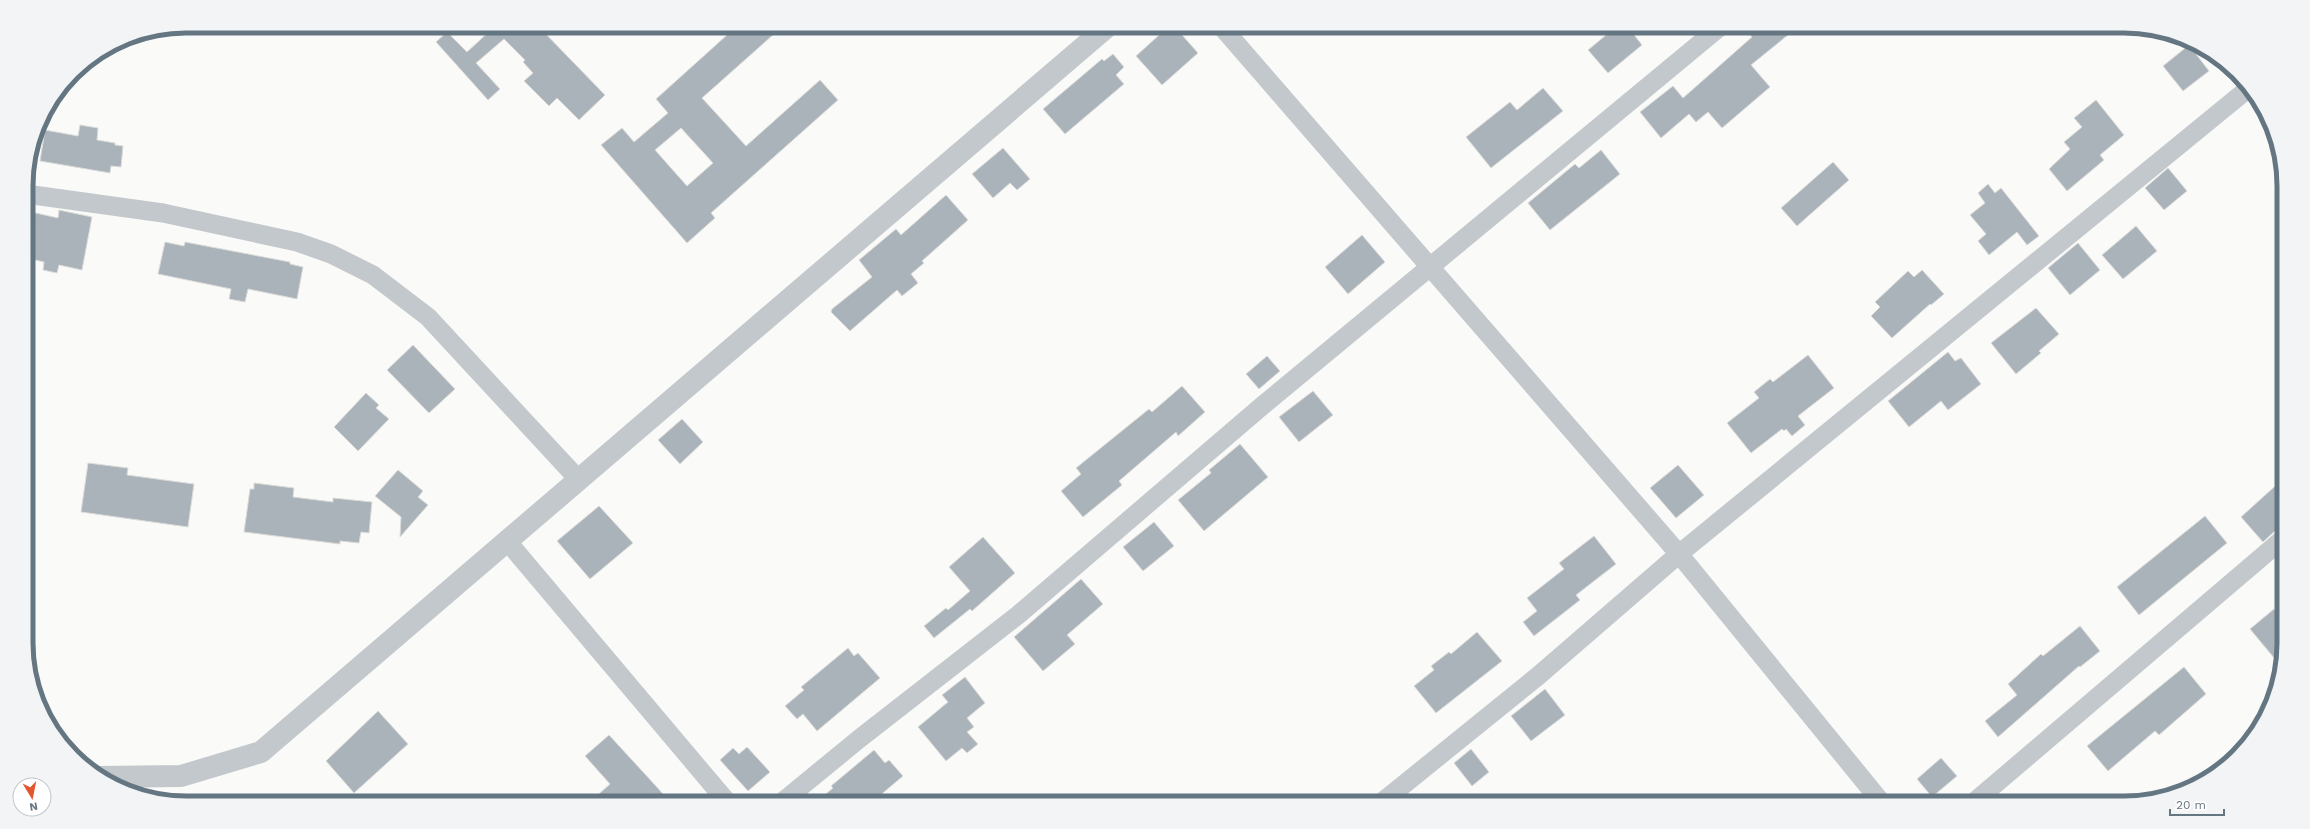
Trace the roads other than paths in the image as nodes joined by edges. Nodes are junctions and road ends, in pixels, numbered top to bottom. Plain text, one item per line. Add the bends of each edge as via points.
1 (1100, 33) edge
2 (1227, 33) edge
3 (1714, 33) edge
4 (2244, 92) edge
5 (33, 195) edge
6 (1430, 269) junction
7 (579, 480) junction
8 (507, 541) junction
9 (2277, 544) edge
10 (1679, 554) junction
11 (111, 777) edge
12 (722, 796) edge
13 (791, 796) edge
14 (1390, 796) edge
15 (1876, 796) edge
16 (1981, 796) edge

1 - 7 street
2 - 6 street
3 - 6 street
4 - 10 street
5 - 7 street via 163,213 297,242 331,254 374,275 428,317
6 - 10 street
6 - 13 street via 1262,406 1018,615
7 - 8 street
8 - 11 street via 261,752 181,776
8 - 12 street
9 - 16 street
10 - 14 street via 1538,676
10 - 15 street

